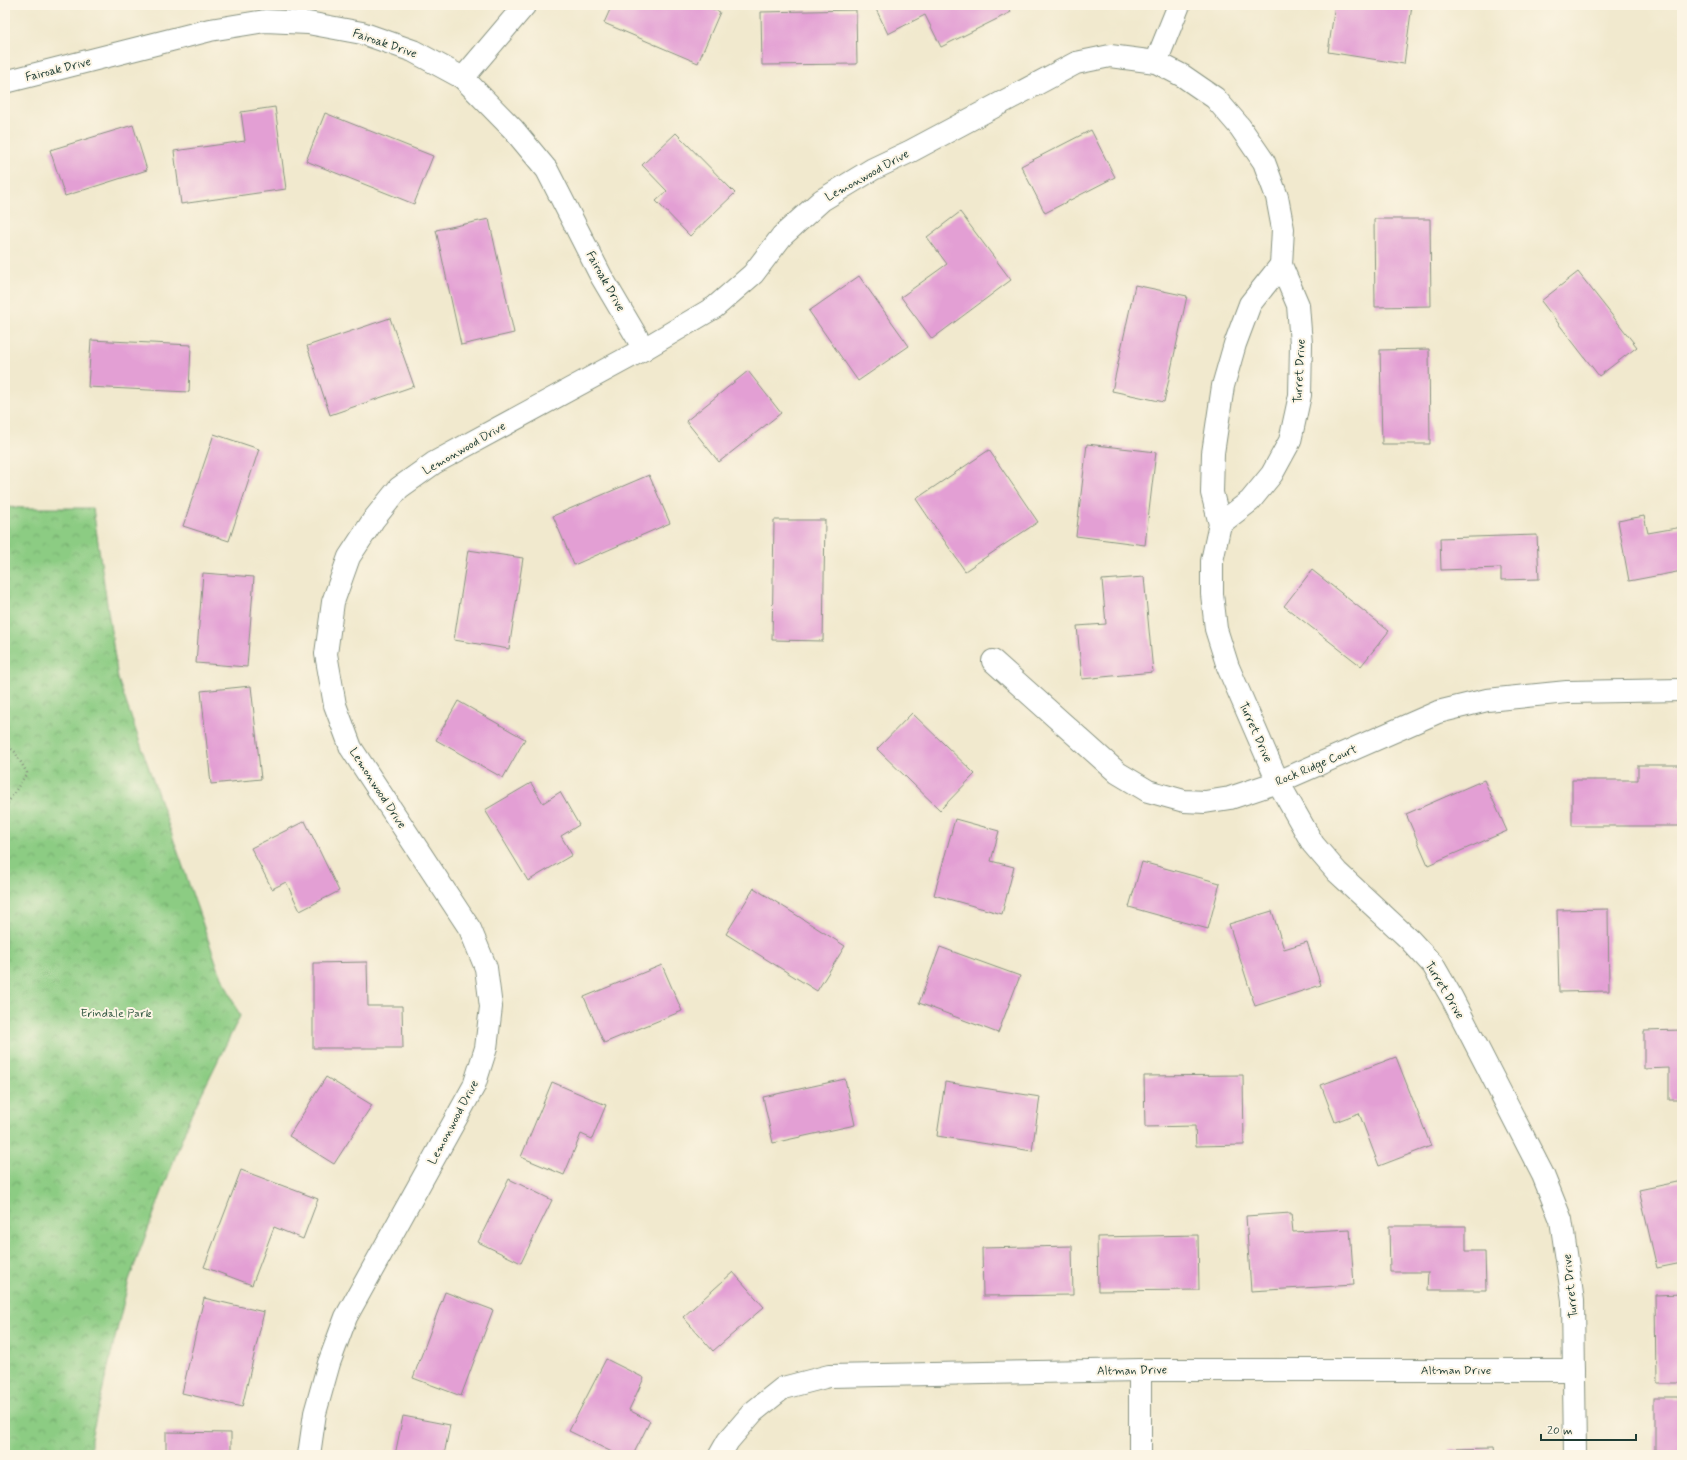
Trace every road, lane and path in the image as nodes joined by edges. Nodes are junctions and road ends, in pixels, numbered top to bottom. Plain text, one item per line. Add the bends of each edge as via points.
1 (525, 5) edge
2 (1178, 5) edge
3 (1156, 62) junction
4 (463, 78) junction
5 (5, 82) edge
6 (1281, 265) junction
7 (644, 349) junction
8 (1220, 524) junction
9 (993, 661) dead end
10 (1682, 690) edge
11 (5, 744) edge
12 (1278, 782) junction
13 (5, 807) edge
14 (1140, 1370) junction
15 (1574, 1370) junction
16 (309, 1455) edge
17 (720, 1455) edge
18 (1140, 1455) edge
19 (1575, 1455) edge

1 - 4 street
2 - 3 street
3 - 6 street, Turret Drive via 1183,76 1214,98 1240,128 1264,162 1277,197 1282,229
3 - 7 street, Lemonwood Drive via 1110,56 1076,63 873,169 822,200 782,236 753,274 715,307
4 - 5 street, Fairoak Drive via 413,51 362,33 308,23 265,21 210,30
4 - 7 street, Fairoak Drive via 513,129 547,170 601,276
6 - 8 street, Turret Drive via 1250,304 1234,344 1223,386 1213,453 1212,493
6 - 8 street, Turret Drive via 1298,305 1302,344 1300,394 1290,441 1272,474 1250,501
7 - 16 street, Lemonwood Drive via 434,462 399,488 374,519 349,557 334,602 326,654 335,705 351,748 470,929 486,968 490,1007 486,1048 474,1086 346,1317 329,1363 315,1413
8 - 12 street, Turret Drive via 1212,560 1216,629 1228,667
9 - 12 street, Rock Ridge Court via 1118,773 1148,791 1184,801 1205,802 1230,798
10 - 12 street, Rock Ridge Court via 1567,692 1487,700 1438,712
11 - 13 path via 15,752 27,773
12 - 15 street, Turret Drive via 1318,850 1432,965 1452,998 1543,1175 1560,1220 1568,1260 1574,1300
14 - 15 street, Altman Drive
14 - 17 street, Altman Drive via 829,1376 783,1388 753,1412 728,1440
14 - 18 street
15 - 19 street, Turret Drive

